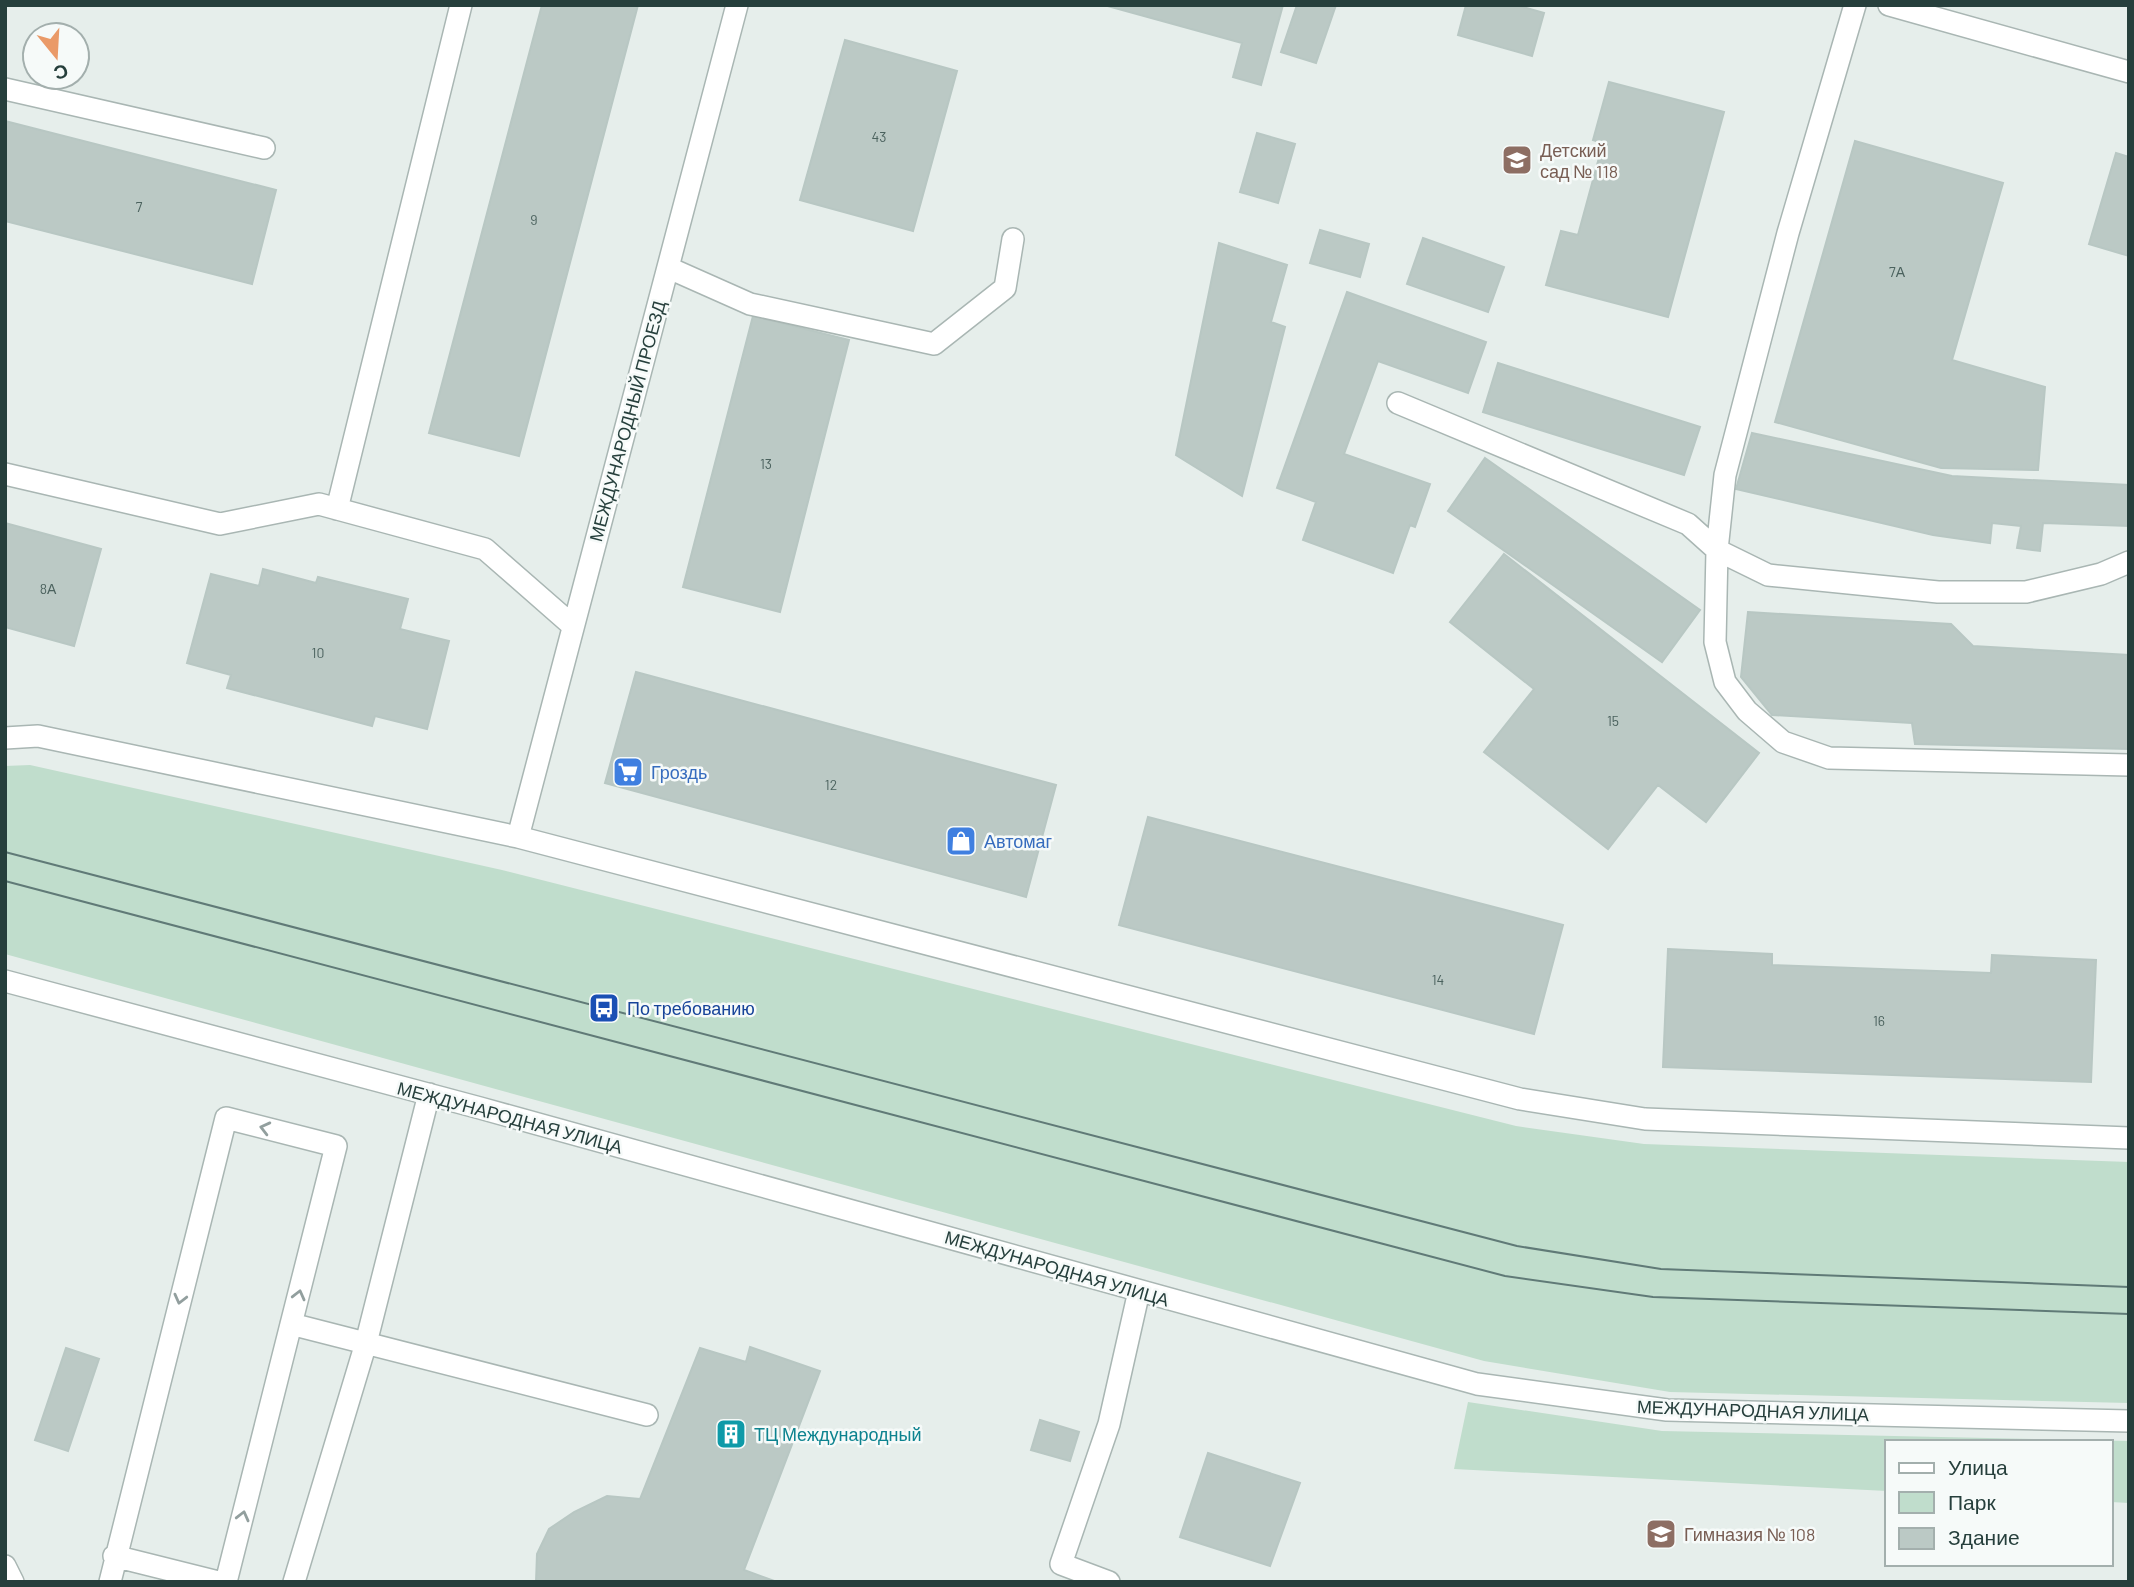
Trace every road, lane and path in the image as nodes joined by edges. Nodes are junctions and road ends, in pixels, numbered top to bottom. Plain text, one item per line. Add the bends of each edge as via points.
1 (461, 5) edge
2 (737, 5) edge
3 (1855, 5) edge
4 (1889, 5) edge
5 (2129, 72) edge
6 (5, 89) edge
7 (264, 148) dead end
8 (1013, 239) dead end
9 (668, 268) junction
10 (1398, 403) dead end
11 (5, 474) edge
12 (337, 509) junction
13 (1717, 550) junction
14 (2129, 562) edge
15 (573, 626) junction
16 (5, 738) edge
17 (2129, 765) edge
18 (518, 837) junction
19 (5, 981) edge
20 (429, 1094) junction
21 (2129, 1138) edge
22 (1139, 1291) junction
23 (291, 1324) junction
24 (366, 1343) junction
25 (647, 1415) dead end
26 (2129, 1421) edge
27 (114, 1556) junction
28 (5, 1566) edge
29 (13, 1582) edge
30 (110, 1582) edge
31 (218, 1582) edge
32 (226, 1582) edge
33 (294, 1582) edge
34 (1109, 1582) edge

1 - 12 street
2 - 9 street, МЕЖДУНАРОДНЫЙ ПРОЕЗД
3 - 13 street via 1788,233 1725,475
4 - 5 street
6 - 7 street
8 - 9 street via 1005,288 934,344 750,304
9 - 15 street, МЕЖДУНАРОДНЫЙ ПРОЕЗД
10 - 13 street via 1688,524
11 - 12 street via 220,524 320,504
12 - 15 street via 485,549
13 - 14 street via 1768,575 1938,592 2026,592 2101,574
13 - 17 street via 1715,642 1725,682 1747,711 1783,742 1829,758
15 - 18 street, МЕЖДУНАРОДНЫЙ ПРОЕЗД
16 - 18 street via 37,736
18 - 21 street via 1520,1099 1645,1119
19 - 20 street, МЕЖДУНАРОДНАЯ УЛИЦА
20 - 22 street, МЕЖДУНАРОДНАЯ УЛИЦА
20 - 24 street
22 - 26 street, МЕЖДУНАРОДНАЯ УЛИЦА via 1477,1384 1667,1410
22 - 34 street via 1109,1424 1061,1564
23 - 24 street
23 -> 27 street via 336,1146 226,1118
32 -> 23 street
24 - 25 street
24 - 33 street
27 - 30 street
27 - 31 street
28 - 29 street

